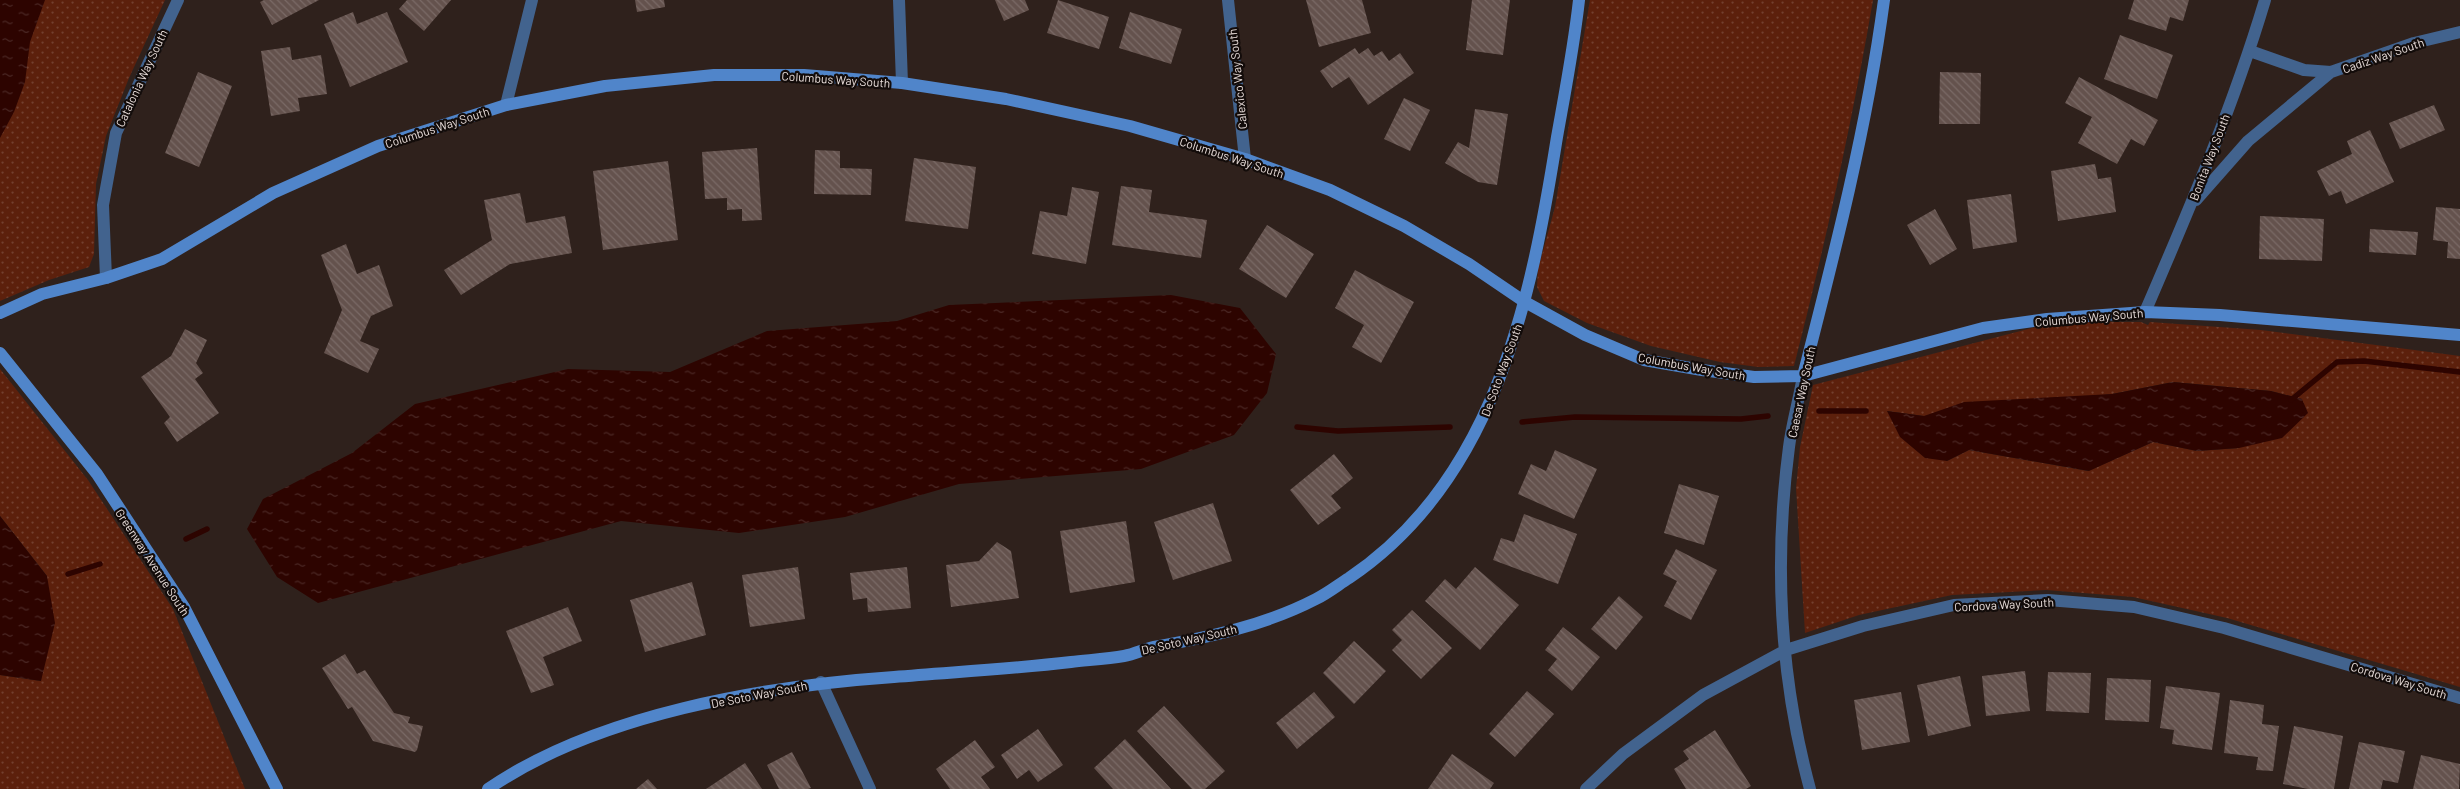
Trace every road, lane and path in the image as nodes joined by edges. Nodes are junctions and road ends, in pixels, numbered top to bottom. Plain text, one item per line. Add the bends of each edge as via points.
1 (178, 0) edge
2 (532, 0) edge
3 (899, 0) edge
4 (1228, 0) edge
5 (1579, 0) edge
6 (1884, 0) edge
7 (2265, 0) edge
8 (2460, 32) edge
9 (2250, 51) junction
10 (2331, 72) junction
11 (902, 83) junction
12 (506, 105) junction
13 (1245, 159) junction
14 (2191, 206) junction
15 (106, 278) junction
16 (1525, 302) junction
17 (2145, 312) junction
18 (0, 313) edge
19 (2460, 335) edge
20 (0, 353) edge
21 (1804, 376) junction
22 (1786, 650) junction
23 (821, 682) junction
24 (2460, 698) edge
25 (277, 789) edge
26 (488, 789) edge
27 (870, 789) edge
28 (1586, 789) edge
29 (1810, 789) edge

1 - 15 street, Catalonia Way South via 116,133 103,205
2 - 12 street
3 - 11 street
4 - 13 street, Calexico Way South
5 - 16 street, De Soto Way South via 1548,198
6 - 21 street, Caesar Way South via 1861,133
7 - 9 street, Bonita Way South
8 - 10 street, Cadiz Way South via 2414,42
9 - 10 street, Cadiz Way South via 2304,70
9 - 14 street, Bonita Way South
10 - 14 street via 2248,141
11 - 12 street, Columbus Way South via 804,75 714,75 605,86
11 - 13 street, Columbus Way South via 1006,99 1130,126
12 - 15 street, Columbus Way South via 378,146 273,193 162,259
13 - 16 street, Columbus Way South via 1330,190 1404,226
14 - 17 street, Bonita Way South
15 - 18 street, Columbus Way South via 42,294
16 - 21 street, Columbus Way South via 1585,335 1644,360 1754,377
16 - 23 street, De Soto Way South via 1488,410 1450,476 1409,528 1369,564 1318,598 1268,619 1212,636 1145,648 1127,655 1041,666
17 - 19 street, Columbus Way South
17 - 21 street, Columbus Way South via 2047,319 1983,328
20 - 25 street, Greenway Avenue South via 96,474 184,607
21 - 22 street, Caesar Way South via 1789,445 1783,504 1780,577
22 - 24 street, Cordova Way South via 1863,626 1954,606 2048,600 2134,607 2224,628
22 - 28 street, Cordova Way South via 1703,695 1623,754
22 - 29 street, Caesar Way South via 1793,718
23 - 26 street, De Soto Way South via 770,689 652,717 580,742
23 - 27 street

